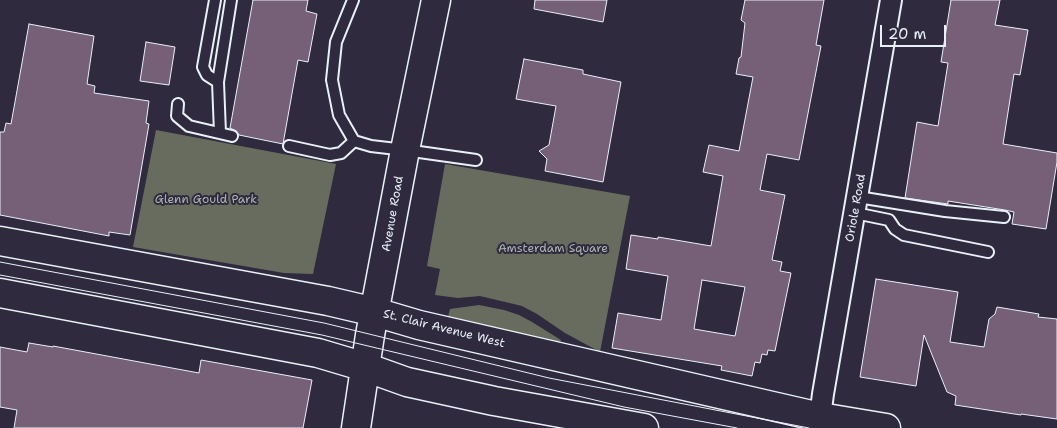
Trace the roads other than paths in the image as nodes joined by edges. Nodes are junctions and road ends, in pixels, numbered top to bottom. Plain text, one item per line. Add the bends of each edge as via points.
1 (215, 0) edge
2 (231, 0) edge
3 (353, 0) edge
4 (436, 0) edge
5 (891, 0) edge
6 (218, 82) junction
7 (178, 104) dead end
8 (220, 134) junction
9 (232, 136) dead end
10 (354, 141) junction
11 (289, 146) dead end
12 (405, 150) junction
13 (476, 160) dead end
14 (856, 205) junction
15 (1004, 217) dead end
16 (0, 240) edge
17 (988, 252) dead end
18 (0, 293) edge
19 (375, 312) junction
20 (365, 367) junction
21 (820, 416) junction
22 (570, 421) edge
23 (356, 428) edge
24 (644, 428) edge
25 (886, 428) edge

1 - 6 lane via 203,67 207,75
2 - 6 lane
3 - 10 lane via 336,42 332,80 340,115
4 - 12 main road, Avenue Road
5 - 14 street, Oriole Road
6 - 8 lane
7 - 8 lane via 177,116 189,126
8 - 9 lane
10 - 11 lane via 341,153 330,155
10 - 12 lane
12 - 13 lane
12 - 19 main road, Avenue Road
14 - 15 lane
14 - 17 lane via 889,220 904,235
14 - 21 street, Oriole Road
16 - 19 main road, St. Clair Avenue West
18 - 20 main road via 318,353
19 - 20 main road, Avenue Road
19 - 21 main road, St. Clair Avenue West via 419,325
20 - 22 main road via 407,382
20 - 23 main road, Avenue Road
21 - 25 main road, St. Clair Avenue West
22 - 24 main road

